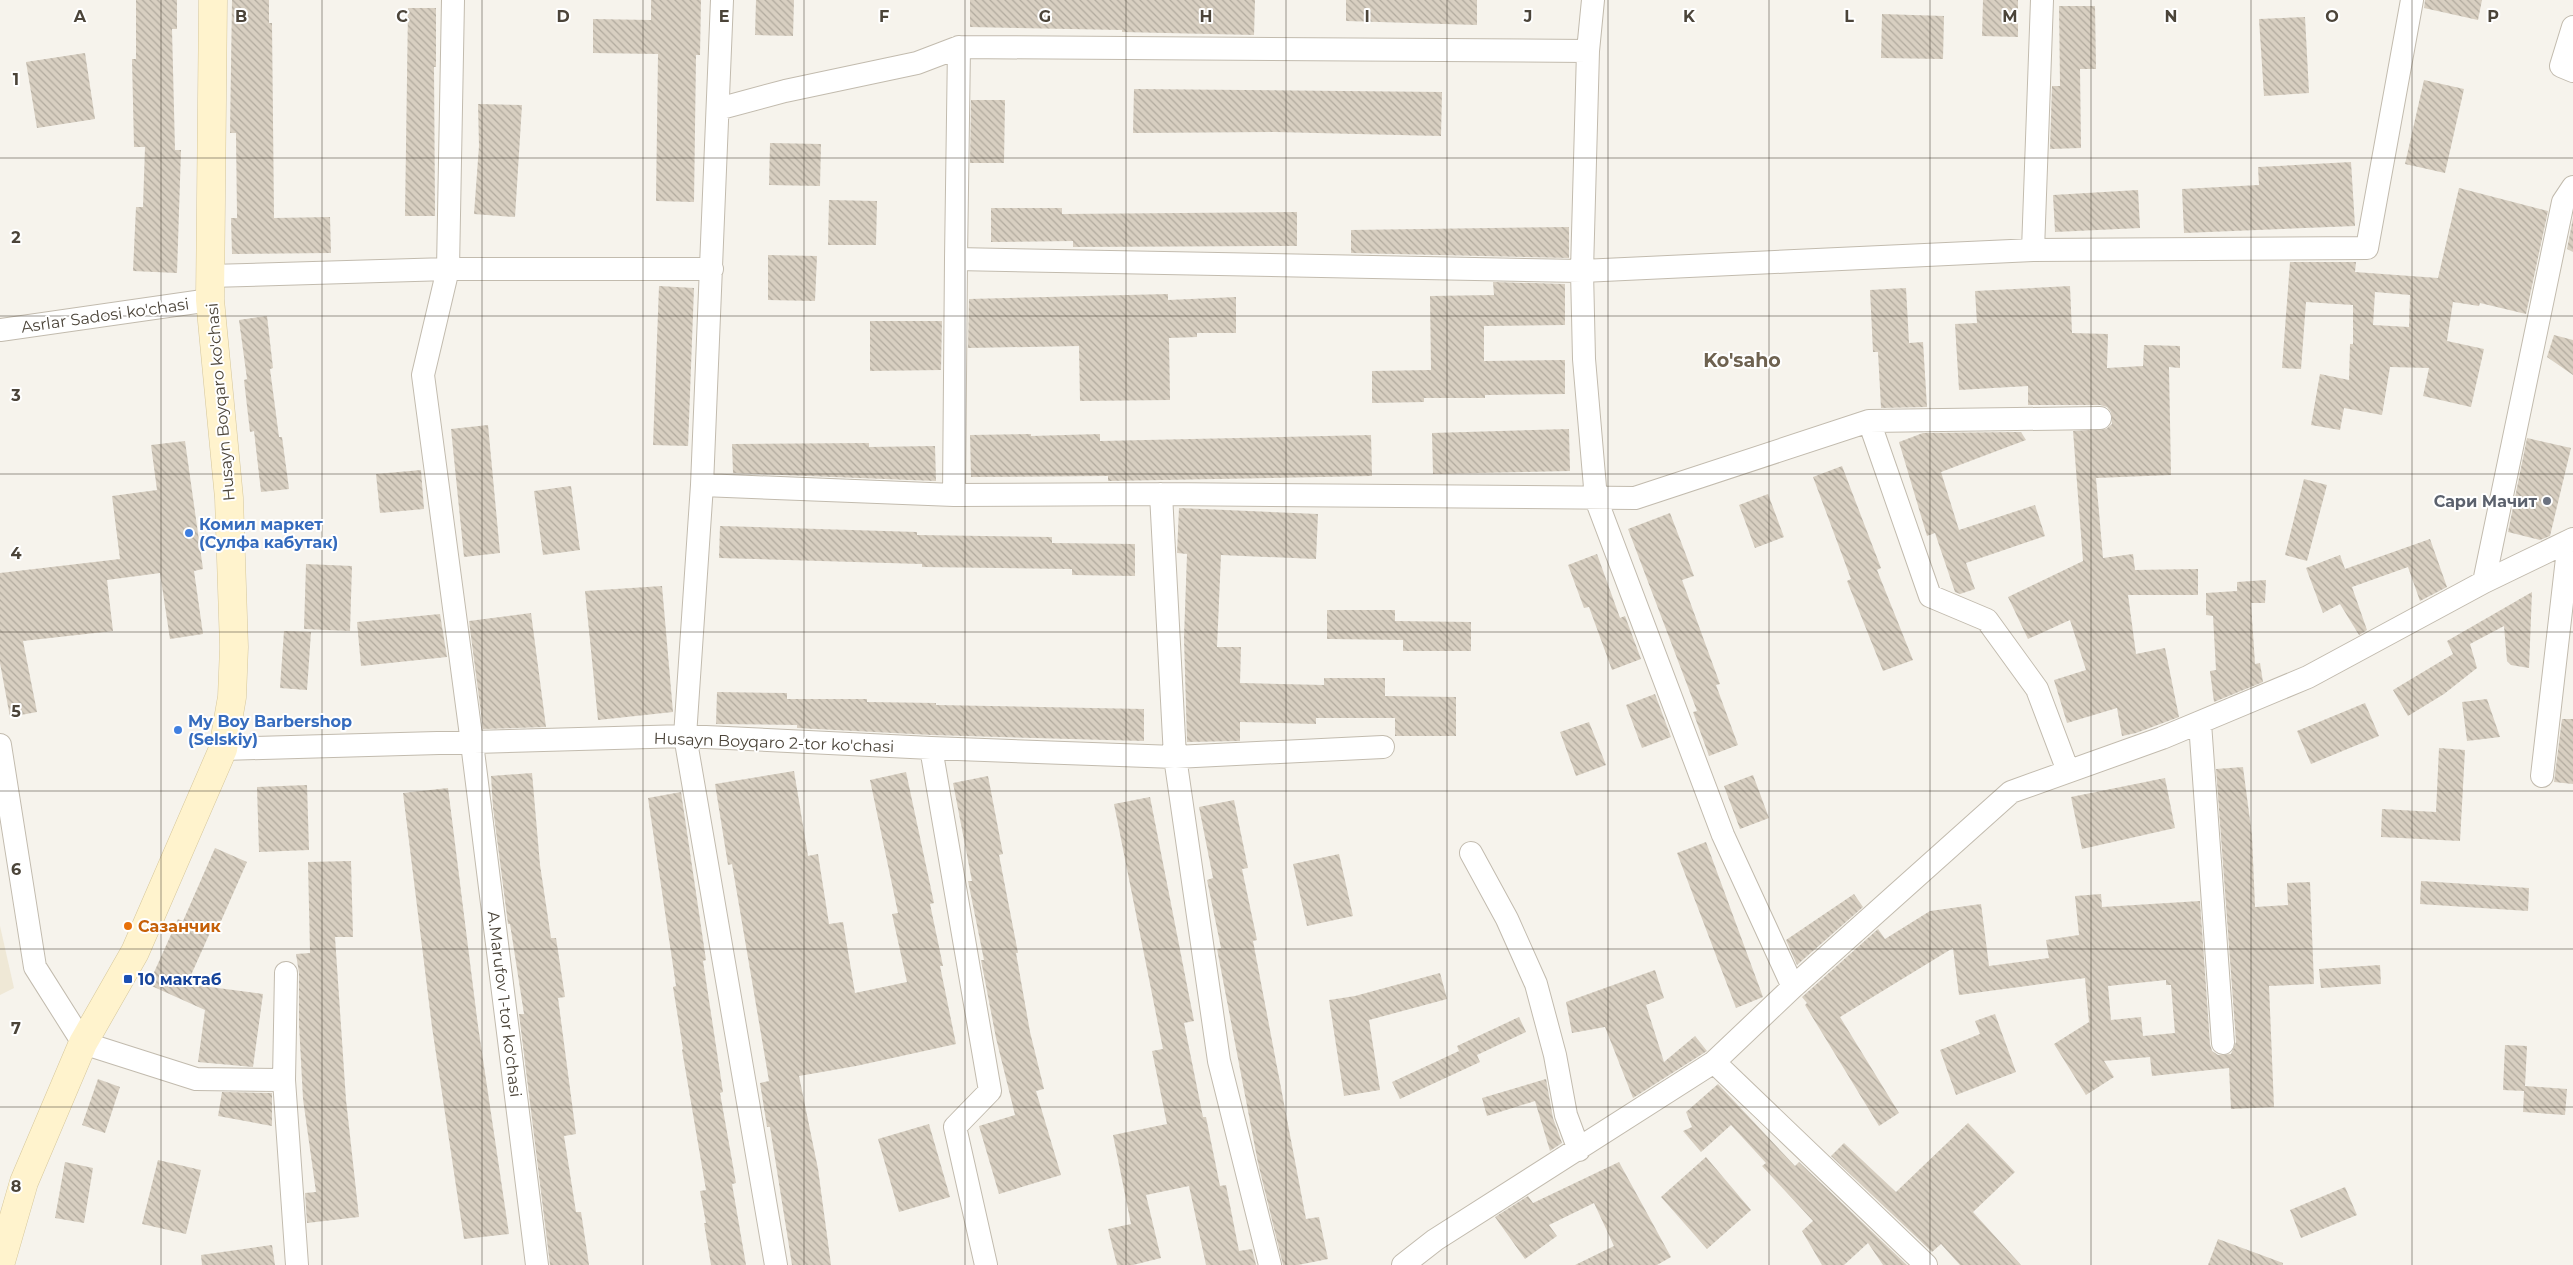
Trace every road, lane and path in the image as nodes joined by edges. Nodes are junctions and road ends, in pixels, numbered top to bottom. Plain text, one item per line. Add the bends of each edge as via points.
1 (213, 0) edge
2 (453, 0) edge
3 (722, 0) edge
4 (1593, 0) edge
5 (2042, 0) edge
6 (2412, 0) edge
7 (2573, 27) edge
8 (959, 47) junction
9 (1588, 51) junction
10 (2573, 72) edge
11 (718, 109) junction
12 (2573, 187) edge
13 (2033, 250) junction
14 (956, 259) junction
15 (712, 268) junction
16 (448, 270) junction
17 (1582, 271) junction
18 (210, 288) junction
19 (0, 330) edge
20 (2100, 418) dead end
21 (1869, 421) junction
22 (702, 484) junction
23 (1161, 494) junction
24 (954, 495) junction
25 (1596, 499) junction
26 (2571, 540) edge
27 (2484, 582) junction
28 (2200, 722) junction
29 (685, 736) junction
30 (472, 743) junction
31 (0, 745) edge
32 (1383, 747) dead end
33 (931, 748) junction
34 (223, 749) junction
35 (1175, 757) junction
36 (2068, 771) junction
37 (2542, 776) dead end
38 (1472, 853) dead end
39 (286, 973) dead end
40 (1793, 987) junction
41 (83, 1043) junction
42 (2223, 1044) dead end
43 (1714, 1062) junction
44 (284, 1080) junction
45 (1579, 1150) junction
46 (0, 1265) edge
47 (297, 1265) edge
48 (537, 1265) edge
49 (776, 1265) edge
50 (986, 1265) edge
51 (1270, 1265) edge
52 (1403, 1265) edge
53 (1926, 1265) edge

1 - 18 main road, Husayn Boyqaro ko'chasi
2 - 16 street, A.Marufov 1-tor ko'chasi
3 - 11 street
4 - 9 street
5 - 13 street
6 - 13 street via 2367,248
7 - 10 street via 2561,66
8 - 9 street
8 - 11 street via 917,63 785,90
8 - 14 street
9 - 17 street
11 - 15 street
12 - 27 street via 2562,202
13 - 17 street
14 - 17 street
14 - 24 street
15 - 16 street, Asrlar Sadosi ko'chasi
15 - 22 street
16 - 18 street, Asrlar Sadosi ko'chasi
16 - 30 street, A.Marufov 1-tor ko'chasi via 423,375
17 - 25 street via 1584,359
18 - 19 street, Asrlar Sadosi ko'chasi
18 - 34 main road, Husayn Boyqaro ko'chasi via 229,498 234,647 232,697
20 - 21 street
21 - 25 street via 1635,498
21 - 36 street via 1930,596 1987,620 2037,689
22 - 24 street
22 - 29 street
23 - 24 street
23 - 25 street
23 - 35 street
25 - 40 street via 1723,835
26 - 27 street
26 - 37 street
27 - 28 street via 2308,677
28 - 36 street
28 - 42 street
29 - 30 street, Husayn Boyqaro 2-tor ko'chasi
29 - 33 street, Husayn Boyqaro 2-tor ko'chasi
29 - 49 street
30 - 34 street, Husayn Boyqaro 2-tor ko'chasi
30 - 48 street, A.Marufov 1-tor ko'chasi
31 - 41 street via 35,967
32 - 35 street, Husayn Boyqaro 2-tor ko'chasi
33 - 35 street, Husayn Boyqaro 2-tor ko'chasi
33 - 50 street via 990,1090 955,1127
34 - 41 main road, Husayn Boyqaro ko'chasi via 135,952
35 - 51 street via 1219,1061
36 - 40 street via 2010,792
38 - 45 street via 1536,984 1555,1055 1566,1115
39 - 44 street
40 - 43 street
41 - 44 street via 196,1079
41 - 46 main road, Husayn Boyqaro ko'chasi via 24,1182
43 - 45 street
43 - 53 street
44 - 47 street
45 - 52 street via 1436,1240

